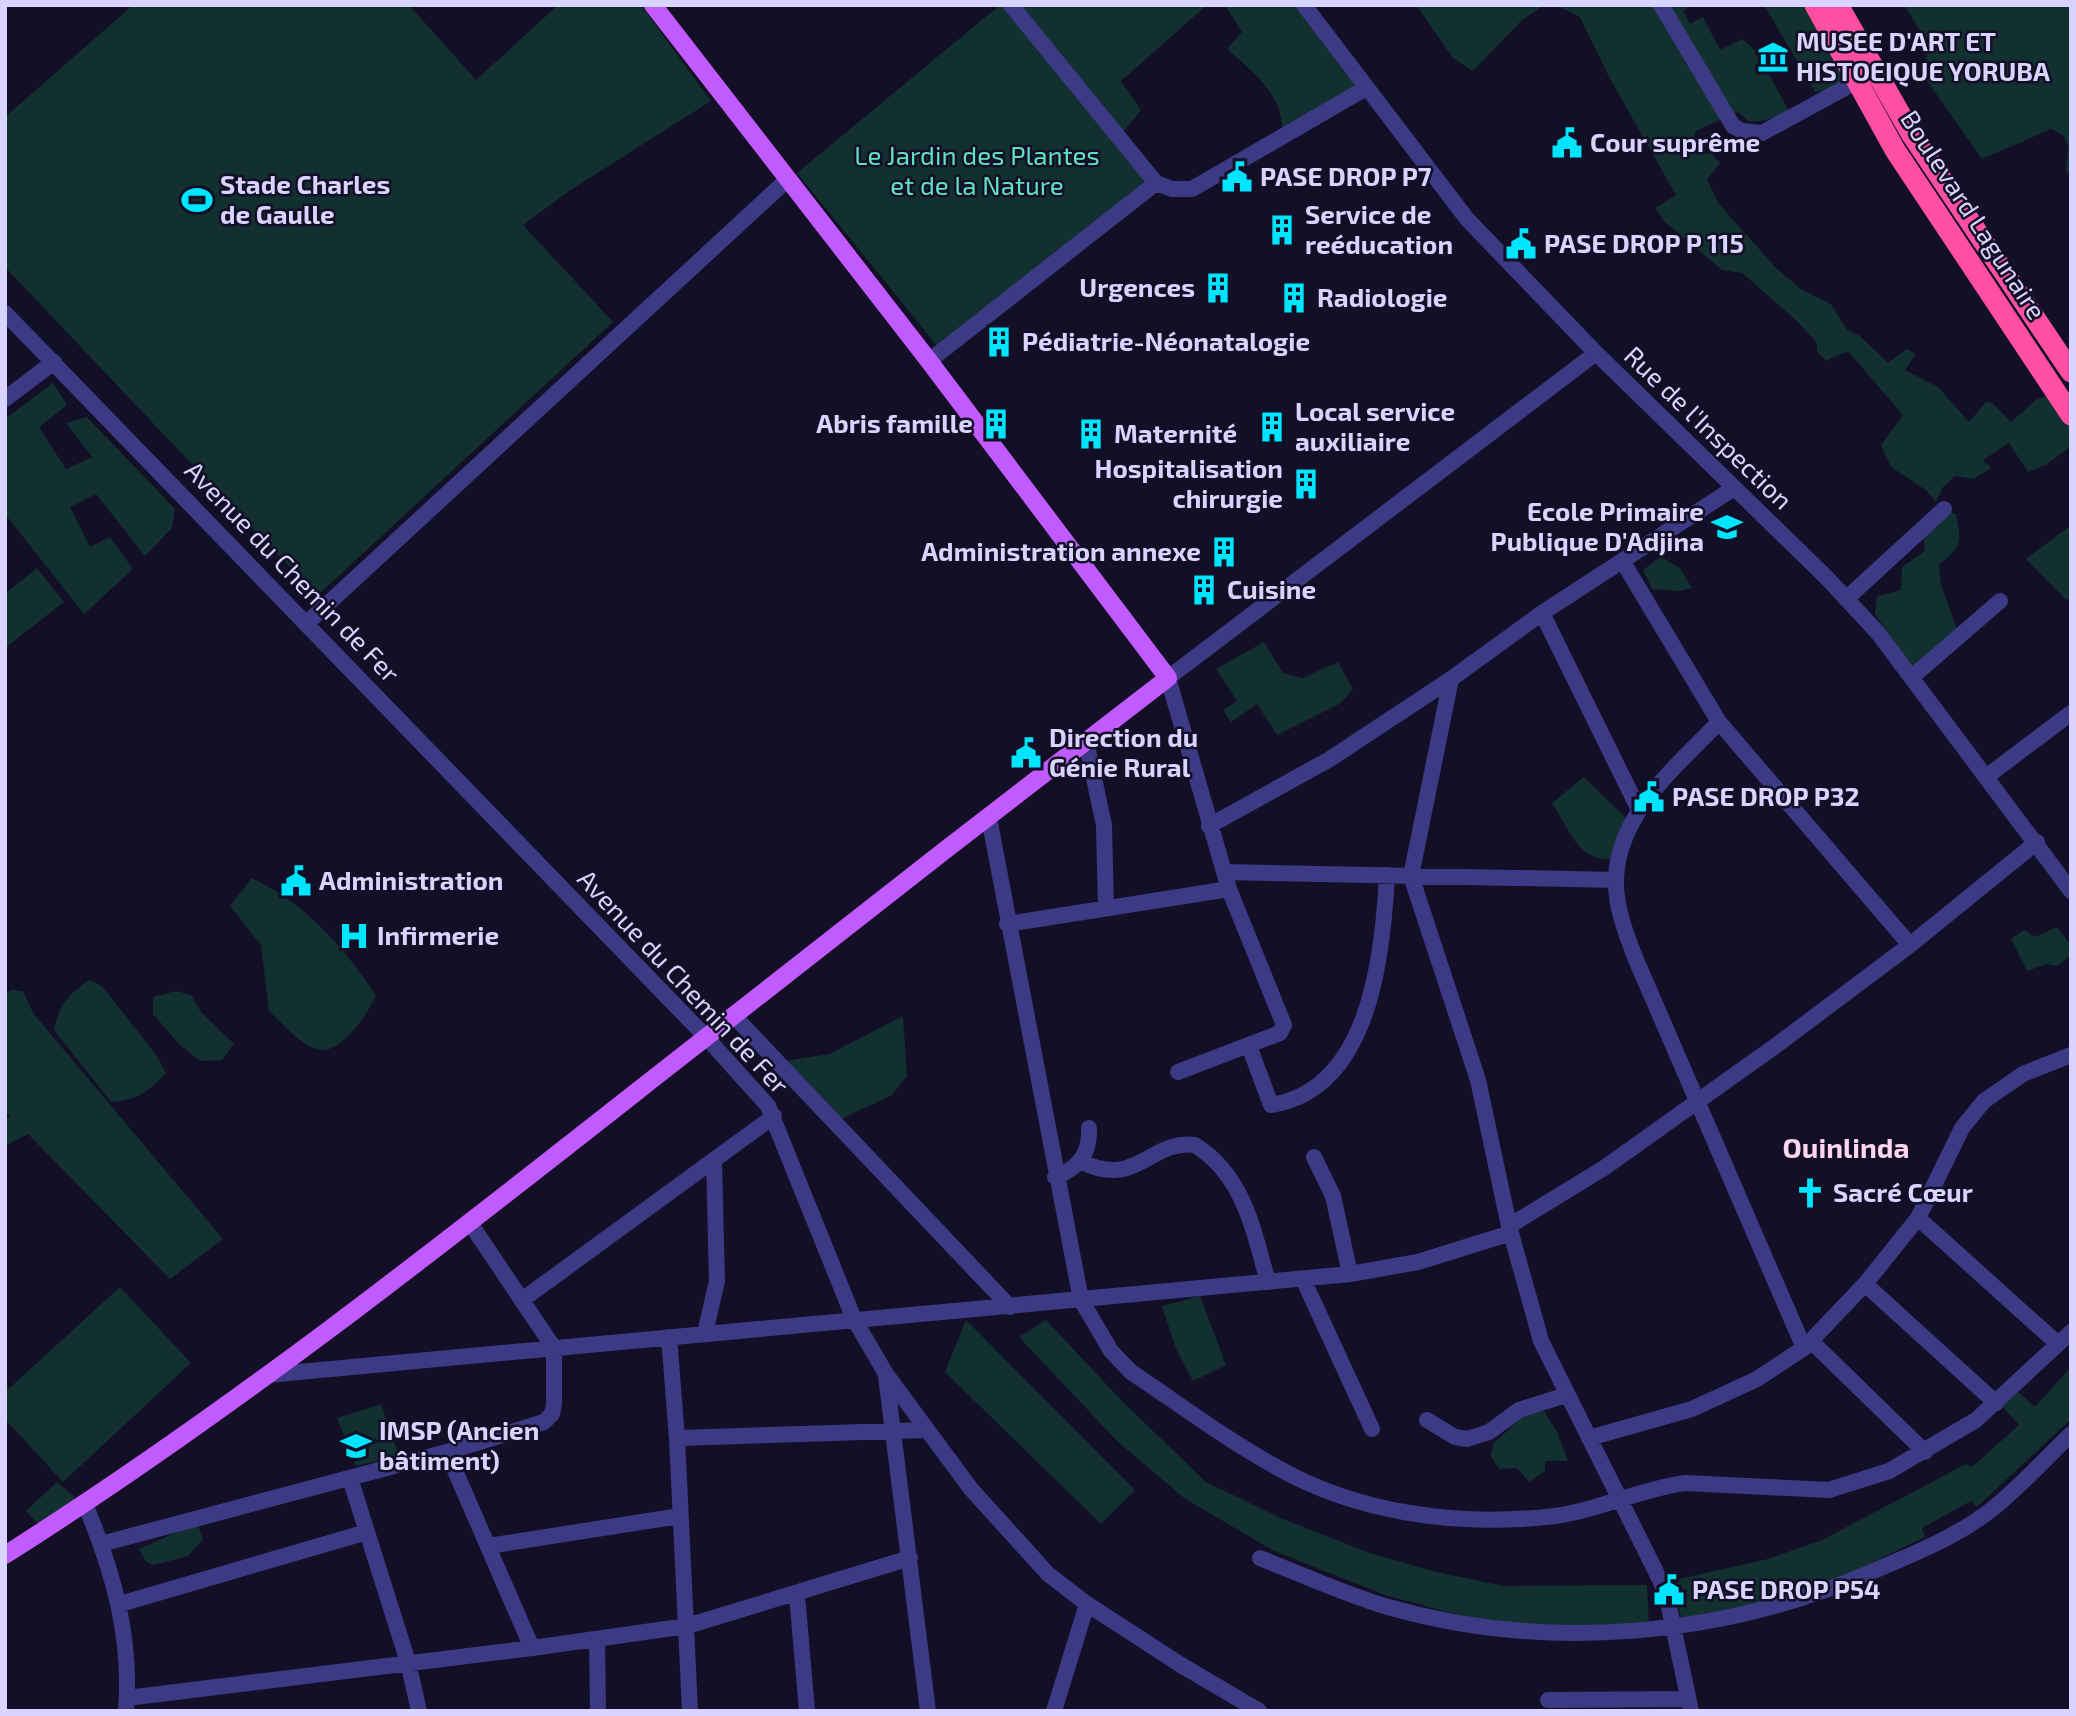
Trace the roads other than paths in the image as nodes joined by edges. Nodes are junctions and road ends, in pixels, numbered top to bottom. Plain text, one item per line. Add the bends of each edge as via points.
1 (653, 5) edge
2 (1011, 5) edge
3 (1304, 5) edge
4 (1661, 5) edge
5 (1815, 5) edge
6 (1838, 5) edge
7 (1876, 71) junction
8 (1855, 82) junction
9 (1366, 88) junction
10 (788, 180) junction
11 (1156, 184) junction
12 (5, 313) edge
13 (1596, 353) junction
14 (929, 361) junction
15 (54, 362) junction
16 (2071, 372) edge
17 (5, 399) edge
18 (2071, 415) edge
19 (1734, 488) junction
20 (1944, 509) dead end
21 (1623, 562) junction
22 (1846, 599) junction
23 (2000, 601) dead end
24 (1542, 613) junction
25 (307, 623) junction
26 (1912, 677) junction
27 (1168, 678) junction
28 (1451, 679) junction
29 (2071, 713) edge
30 (1719, 722) junction
31 (1086, 741) junction
32 (1986, 777) junction
33 (1639, 810) junction
34 (989, 818) junction
35 (1209, 826) junction
36 (2037, 842) junction
37 (1224, 872) junction
38 (1387, 875) junction
39 (1411, 876) junction
40 (1616, 880) junction
41 (1229, 889) junction
42 (2071, 891) edge
43 (1106, 908) junction
44 (1007, 924) junction
45 (1910, 946) junction
46 (734, 1016) junction
47 (706, 1037) junction
48 (1249, 1046) junction
49 (2071, 1055) edge
50 (1178, 1072) dead end
51 (1695, 1101) junction
52 (774, 1116) junction
53 (1089, 1128) dead end
54 (1314, 1157) dead end
55 (714, 1160) junction
56 (1082, 1162) junction
57 (1055, 1177) junction
58 (1918, 1218) junction
59 (470, 1223) junction
60 (1510, 1230) junction
61 (1350, 1274) junction
62 (1303, 1279) junction
63 (1268, 1282) junction
64 (1865, 1284) junction
65 (522, 1300) junction
66 (1081, 1300) junction
67 (1010, 1307) junction
68 (854, 1319) junction
69 (2071, 1332) edge
70 (705, 1334) junction
71 (669, 1337) junction
72 (1808, 1345) junction
73 (2058, 1345) junction
74 (554, 1348) junction
75 (886, 1374) junction
76 (267, 1375) junction
77 (1566, 1395) junction
78 (1996, 1403) junction
79 (1427, 1420) dead end
80 (1373, 1429) dead end
81 (894, 1430) junction
82 (925, 1430) junction
83 (2071, 1434) edge
84 (1588, 1437) junction
85 (677, 1438) junction
86 (447, 1452) junction
87 (1925, 1452) junction
88 (350, 1478) junction
89 (1620, 1502) junction
90 (85, 1504) junction
91 (680, 1517) junction
92 (367, 1532) junction
93 (101, 1544) junction
94 (488, 1546) junction
95 (5, 1555) edge
96 (910, 1558) junction
97 (1260, 1558) dead end
98 (797, 1595) junction
99 (120, 1604) junction
100 (1087, 1604) junction
101 (687, 1626) junction
102 (1674, 1627) junction
103 (597, 1639) junction
104 (532, 1648) junction
105 (408, 1662) junction
106 (1548, 1700) dead end
107 (127, 1704) edge
108 (1690, 1705) edge
109 (419, 1711) edge
110 (598, 1711) edge
111 (690, 1711) edge
112 (807, 1711) edge
113 (928, 1711) edge
114 (1054, 1711) edge
115 (1259, 1711) edge

1 - 10 main road
2 - 11 street
3 - 9 street, Rue de l'Inspection
4 - 8 street via 1727,115 1742,131 1762,133
5 - 8 highway, Boulevard Lagunaire
6 - 7 highway, Boulevard Lagunaire
7 - 8 street
7 - 16 highway, Boulevard Lagunaire via 1920,146
8 - 18 highway, Boulevard Lagunaire
9 - 11 street via 1203,182 1182,190
9 - 13 street, Rue de l'Inspection via 1467,219
10 - 14 main road
10 - 25 street
11 - 14 street
12 - 15 street, Avenue du Chemin de Fer
13 - 19 street, Rue de l'Inspection
13 - 27 street
14 - 27 main road
15 - 17 street
15 - 25 street, Avenue du Chemin de Fer
19 - 21 street
19 - 22 street, Rue de l'Inspection
20 - 22 street
21 - 24 street
21 - 30 street
22 - 26 street, Rue de l'Inspection
23 - 26 street
24 - 28 street
24 - 33 street
25 - 47 street, Avenue du Chemin de Fer
26 - 32 street, Rue de l'Inspection
27 - 31 main road
27 - 35 street
28 - 35 street via 1329,759
28 - 39 street
29 - 32 street
30 - 33 street
30 - 45 street
31 - 34 main road
31 - 43 street via 1104,825
32 - 36 street, Rue de l'Inspection
33 - 40 street via 1622,849
34 - 44 street
34 - 46 main road
35 - 37 street
36 - 42 street, Rue de l'Inspection
36 - 45 street
37 - 38 street
37 - 41 street
38 - 39 street
38 - 48 street via 1378,969 1355,1034 1330,1074 1302,1096 1271,1105
39 - 40 street
39 - 60 street via 1478,1080
40 - 51 street via 1627,938
41 - 43 street
41 - 48 street via 1284,1025 1280,1033
43 - 44 street
44 - 57 street
45 - 51 street
46 - 47 main road
46 - 67 street
47 - 52 street, Avenue du Chemin de Fer
47 - 59 main road
48 - 50 street
49 - 58 street via 2023,1074 1984,1101 1962,1128
51 - 60 street
51 - 72 street
52 - 55 street
52 - 68 street, Avenue du Chemin de Fer
53 - 56 street
54 - 61 street via 1333,1196
55 - 65 street
55 - 70 street via 717,1281
56 - 57 street
56 - 63 street via 1098,1170 1116,1171 1137,1166 1173,1146 1195,1145 1203,1150 1224,1168 1244,1202
57 - 66 street
58 - 64 street
58 - 73 street
59 - 65 street
59 - 76 main road
60 - 61 street via 1418,1262
60 - 77 street via 1541,1341
61 - 62 street
62 - 63 street
62 - 80 street
63 - 66 street
64 - 72 street
64 - 78 street
65 - 74 street
66 - 67 street
66 - 89 street via 1111,1351 1131,1372 1279,1469 1350,1499 1465,1520 1547,1517
67 - 68 street
68 - 70 street
68 - 75 street, Avenue du Chemin de Fer
69 - 73 street
70 - 71 street
71 - 74 street
71 - 85 street
72 - 84 street via 1757,1379 1692,1409
72 - 87 street
73 - 78 street
74 - 76 street
74 - 86 street via 554,1404 544,1422
75 - 81 street
75 - 82 street, Avenue du Chemin de Fer
76 - 90 main road
77 - 79 street via 1519,1410 1489,1432 1466,1439
77 - 84 street
78 - 87 street
81 - 82 street
81 - 85 street
81 - 96 street
82 - 100 street, Avenue du Chemin de Fer via 1032,1559
83 - 102 street via 1992,1509 1938,1542 1805,1599
84 - 89 street
85 - 91 street
86 - 88 street
86 - 94 street
87 - 89 street via 1889,1471 1829,1490 1685,1483
88 - 92 street
88 - 93 street
89 - 102 street via 1661,1582
90 - 93 street
90 - 95 main road
91 - 94 street
91 - 101 street
92 - 99 street
92 - 105 street
93 - 99 street
94 - 104 street
96 - 98 street
96 - 113 street
97 - 102 street via 1349,1595 1455,1622 1570,1632 1629,1633
98 - 101 street
98 - 112 street
99 - 107 street
100 - 114 street
100 - 115 street, Avenue du Chemin de Fer
101 - 103 street
101 - 111 street
102 - 108 street
103 - 104 street
103 - 110 street
104 - 105 street
105 - 107 street
105 - 109 street
106 - 108 street

